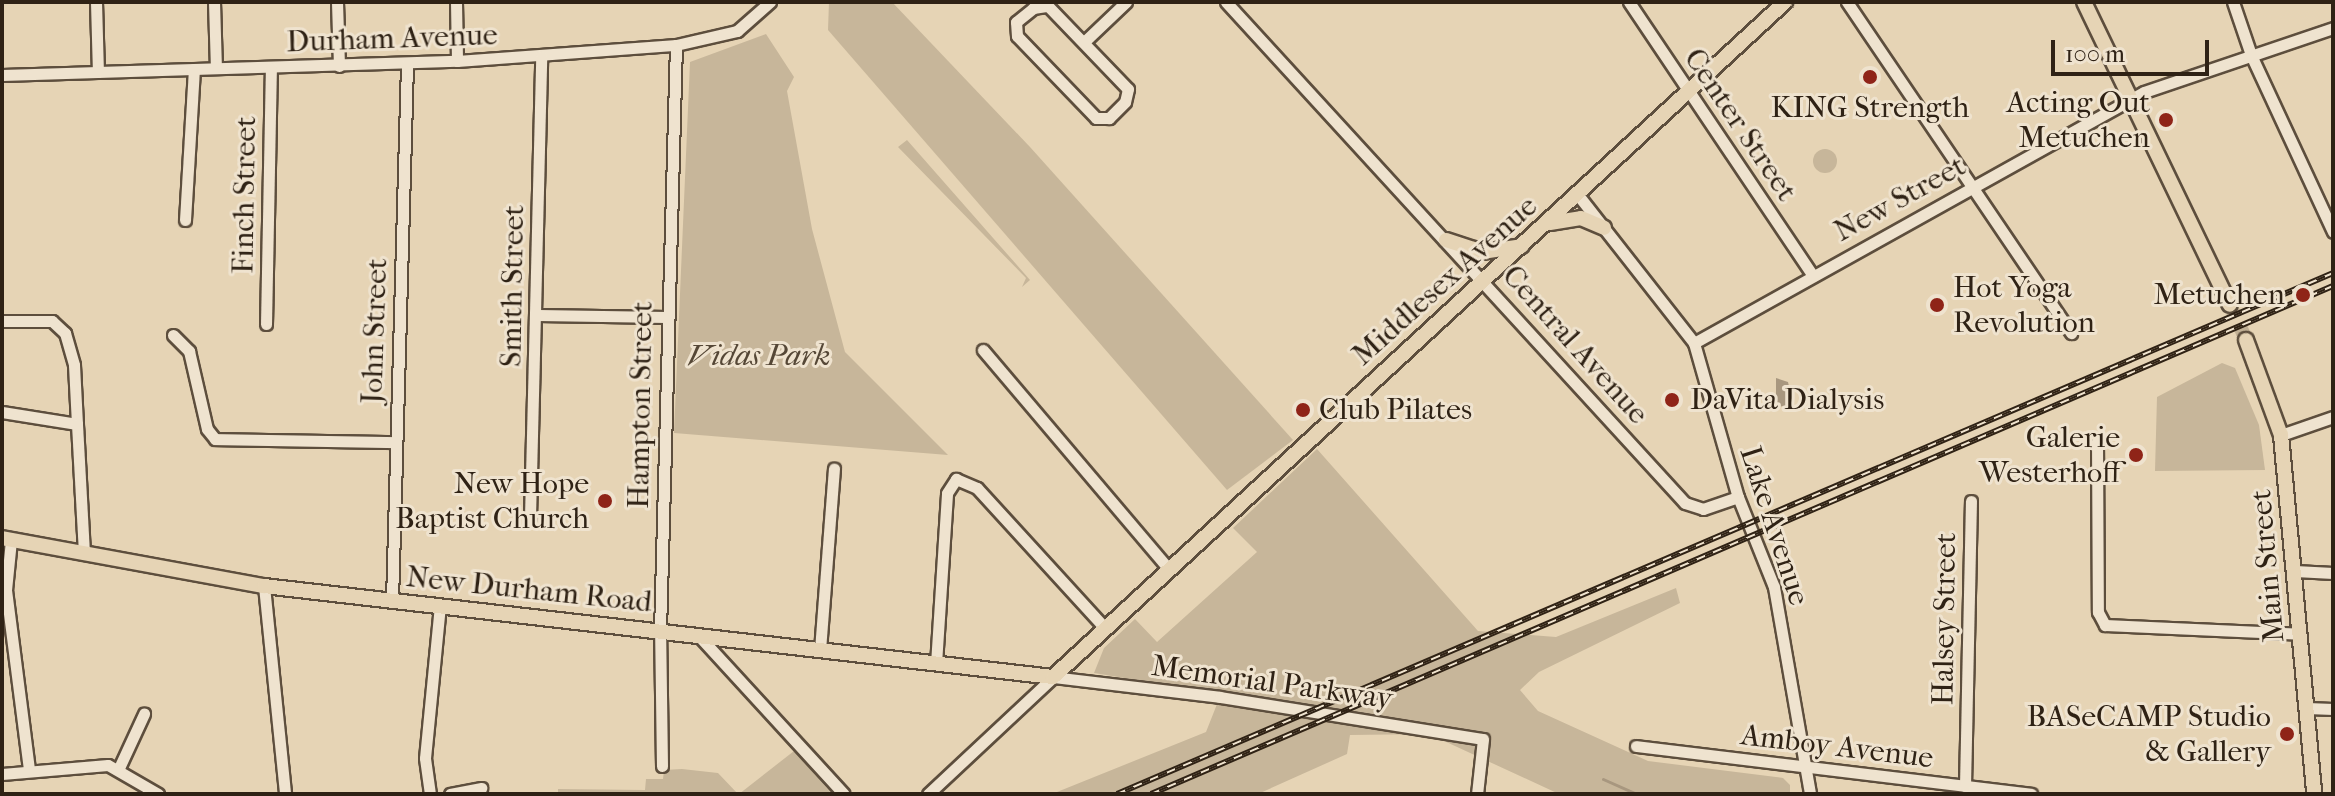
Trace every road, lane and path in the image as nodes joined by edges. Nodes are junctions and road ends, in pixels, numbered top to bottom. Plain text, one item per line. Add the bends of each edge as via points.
1 (96, 2) edge
2 (214, 2) edge
3 (337, 2) edge
4 (456, 2) edge
5 (770, 2) edge
6 (1126, 2) edge
7 (1226, 2) edge
8 (1629, 2) edge
9 (1785, 2) edge
10 (1847, 2) edge
11 (2084, 2) edge
12 (2233, 2) edge
13 (2333, 28) edge
14 (1084, 42) junction
15 (676, 45) junction
16 (2251, 55) junction
17 (541, 56) junction
18 (457, 61) junction
19 (407, 63) junction
20 (339, 66) junction
21 (216, 68) junction
22 (271, 68) junction
23 (194, 69) junction
24 (98, 72) junction
25 (2, 75) edge
26 (1689, 93) junction
27 (2131, 101) junction
28 (1972, 186) junction
29 (1578, 195) junction
30 (185, 220) dead end
31 (1546, 225) junction
32 (1604, 228) junction
33 (2333, 232) edge
34 (1446, 240) junction
35 (1523, 246) junction
36 (1812, 274) junction
37 (1485, 281) junction
38 (2230, 305) tunnel mouth
39 (538, 315) junction
40 (666, 317) junction
41 (2, 321) edge
42 (266, 324) dead end
43 (2071, 333) dead end
44 (173, 335) dead end
45 (2246, 340) tunnel mouth
46 (1694, 343) junction
47 (983, 350) dead end
48 (2, 412) edge
49 (2333, 417) edge
50 (77, 424) junction
51 (2281, 435) junction
52 (2097, 441) dead end
53 (395, 442) junction
54 (834, 469) dead end
55 (1738, 497) junction
56 (1971, 501) dead end
57 (530, 517) dead end
58 (7, 539) edge
59 (84, 554) junction
60 (1167, 567) junction
61 (2295, 571) junction
62 (2333, 573) edge
63 (264, 586) junction
64 (392, 601) junction
65 (440, 606) junction
66 (1104, 627) junction
67 (660, 631) junction
68 (2300, 634) junction
69 (699, 636) junction
70 (820, 650) junction
71 (936, 664) junction
72 (1053, 677) junction
73 (2307, 708) junction
74 (2333, 709) edge
75 (144, 714) dead end
76 (1636, 746) dead end
77 (662, 766) dead end
78 (119, 768) junction
79 (1808, 769) junction
80 (29, 770) junction
81 (2, 774) edge
82 (1965, 786) junction
83 (481, 788) dead end
84 (158, 794) edge
85 (285, 794) edge
86 (430, 794) edge
87 (450, 794) edge
88 (844, 794) edge
89 (928, 794) edge
90 (1477, 794) edge
91 (1810, 794) edge
92 (2031, 794) edge
93 (2314, 794) edge

1 - 24 street
2 - 21 street
3 - 20 street
4 - 18 street
5 - 15 street, Durham Avenue via 737,31
6 - 14 street
7 - 34 street, Central Avenue
8 - 26 street, Center Street
9 - 26 main road, Middlesex Avenue
10 - 28 street
11 - 27 main road
12 - 16 street
13 - 16 street, New Street
14 - 14 street via 1048,6 1033,8 1016,22 1017,36 1096,118 1109,118 1125,102 1128,89
15 - 17 street, Durham Avenue
15 - 40 street, Hampton Street
16 - 27 street, New Street
16 - 33 street
17 - 18 street, Durham Avenue
17 - 39 street, Smith Street
18 - 19 street, Durham Avenue
19 - 20 street, Durham Avenue
19 - 53 street, John Street
20 - 22 street, Durham Avenue
21 - 22 street, Durham Avenue
21 - 23 street, Durham Avenue
22 - 42 street, Finch Street
23 - 24 street, Durham Avenue
23 - 30 street
24 - 25 street, Durham Avenue
26 - 29 main road, Middlesex Avenue
26 - 36 street, Center Street
27 - 28 street, New Street
27 - 38 main road
28 - 36 street, New Street
28 - 43 street
29 - 31 main road, Middlesex Avenue
29 - 32 street, Lake Avenue
31 - 32 main road via 1581,218
31 - 35 main road, Middlesex Avenue
32 - 46 street, Lake Avenue
34 - 35 main road via 1482,252
34 - 37 street, Central Avenue
35 - 37 main road, Middlesex Avenue
36 - 46 street, New Street
37 - 55 street, Central Avenue via 1685,503 1703,509
37 - 60 main road, Middlesex Avenue
39 - 40 street
39 - 57 street, Smith Street
40 - 67 street, Hampton Street
41 - 50 street via 52,321 65,333 74,365
44 - 53 street via 189,351 207,429 215,439
45 - 51 main road, Main Street
46 - 55 street, Lake Avenue
47 - 60 street
48 - 50 street
49 - 51 street
50 - 59 street
51 - 61 main road, Main Street
52 - 68 street via 2098,612 2109,629
53 - 64 street, John Street
54 - 70 street
55 - 79 street, Lake Avenue via 1774,587
56 - 82 street, Halsey Street
58 - 59 main road, New Durham Road
58 - 80 street via 6,590
59 - 63 main road, New Durham Road
60 - 66 main road, Middlesex Avenue
61 - 62 street
61 - 68 main road, Main Street
63 - 64 main road, New Durham Road
63 - 85 street
64 - 65 main road, New Durham Road
65 - 67 main road, New Durham Road
65 - 86 street via 425,758
66 - 71 street via 977,488 956,479 947,493
66 - 72 main road, Middlesex Avenue
67 - 69 main road, New Durham Road
67 - 77 street, Hampton Street
68 - 73 main road, Main Street
69 - 70 main road, New Durham Road
69 - 88 street
70 - 71 main road, New Durham Road
71 - 72 main road, New Durham Road
72 - 89 street, Middlesex Avenue
72 - 90 street, Memorial Parkway via 1483,739
73 - 74 street
73 - 93 main road, Main Street
75 - 78 street
76 - 79 street, Amboy Avenue
78 - 80 street
78 - 84 street
79 - 82 street, Amboy Avenue
79 - 91 street, Lake Avenue
80 - 81 street
82 - 92 street, Amboy Avenue
83 - 87 street

